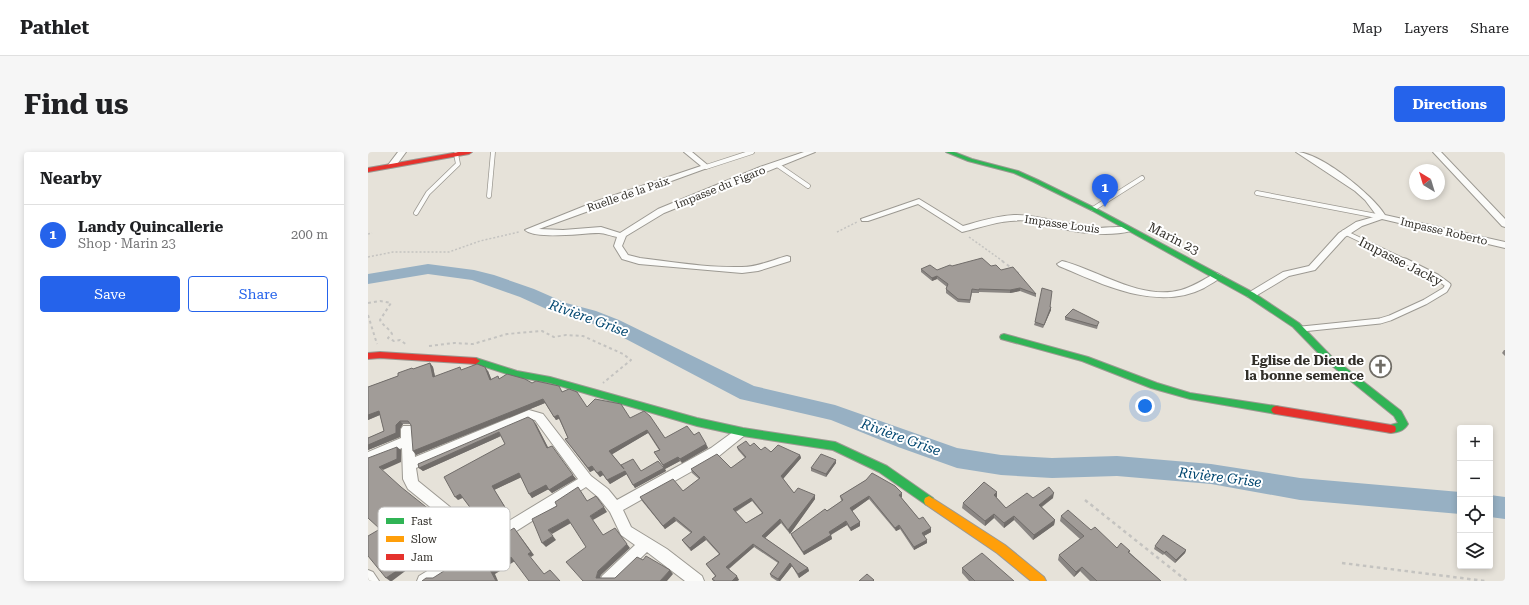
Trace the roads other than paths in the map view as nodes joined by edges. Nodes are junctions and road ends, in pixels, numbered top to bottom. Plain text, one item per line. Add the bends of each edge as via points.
1 (402, 152) edge
2 (469, 152) edge
3 (493, 152) edge
4 (688, 152) edge
5 (752, 152) edge
6 (811, 152) edge
7 (949, 152) edge
8 (1300, 152) edge
9 (1437, 152) edge
10 (456, 154) junction
11 (776, 164) junction
12 (392, 165) junction
13 (706, 166) junction
14 (368, 170) edge
15 (1142, 178) dead end
16 (808, 186) dead end
17 (1257, 193) dead end
18 (489, 196) dead end
19 (1093, 209) junction
20 (416, 212) dead end
21 (1382, 216) junction
22 (865, 219) road end
23 (1505, 224) edge
24 (1128, 228) junction
25 (1344, 232) junction
26 (621, 236) junction
27 (1505, 245) edge
28 (787, 258) dead end
29 (1062, 264) dead end
30 (1217, 276) junction
31 (1251, 295) junction
32 (1301, 330) junction
33 (1004, 337) dead end
34 (368, 356) edge
35 (740, 432) junction
36 (368, 458) edge
37 (408, 466) junction
38 (586, 480) junction
39 (440, 507) edge
40 (615, 508) junction
41 (510, 528) edge
42 (646, 544) junction
43 (440, 571) edge
44 (368, 577) edge
45 (372, 581) edge
46 (424, 581) edge
47 (607, 581) edge
48 (698, 581) edge
49 (1040, 581) edge

1 - 12 street
2 - 10 street
3 - 18 lane
4 - 13 street
5 - 13 lane
6 - 11 street, Impasse du Figaro
7 - 19 street, Marin 23 via 1016,172
8 - 21 street via 1356,189 1378,207
9 - 23 street
10 - 12 street
10 - 20 lane via 458,164 417,206
11 - 16 lane
11 - 26 street, Impasse du Figaro via 661,211
12 - 14 street
13 - 26 street, Ruelle de la Paix via 529,230 562,233 600,230
15 - 19 lane
17 - 21 lane
19 - 24 street, Marin 23
21 - 25 street
21 - 27 street, Impasse Roberto
22 - 24 street, Impasse Louis via 919,201 962,229 1006,217 1038,219 1055,225 1089,230 1112,231
24 - 30 street, Marin 23
25 - 31 street via 1312,268 1286,274
25 - 32 lane, Impasse Jacky via 1413,264 1448,285 1445,290 1398,315 1380,321
26 - 28 street via 618,246 625,257 647,262 742,270 758,268
29 - 30 street via 1125,288 1154,294 1177,294 1196,288
30 - 31 street, Marin 23
31 - 32 street, Marin 23
32 - 33 street, Marin 23 via 1328,359 1398,414 1403,424 1399,428 1390,429 1190,396 1154,386 1085,358
34 - 35 street via 481,361 516,374 550,380
35 - 40 street via 715,452
35 - 49 street via 835,446 883,469 1001,549
36 - 37 street via 408,435
37 - 38 street via 533,414 538,417
37 - 39 street via 413,485
38 - 40 street via 603,493
38 - 41 street
40 - 42 street via 626,531
42 - 47 street
42 - 48 street
43 - 46 street
44 - 45 street

